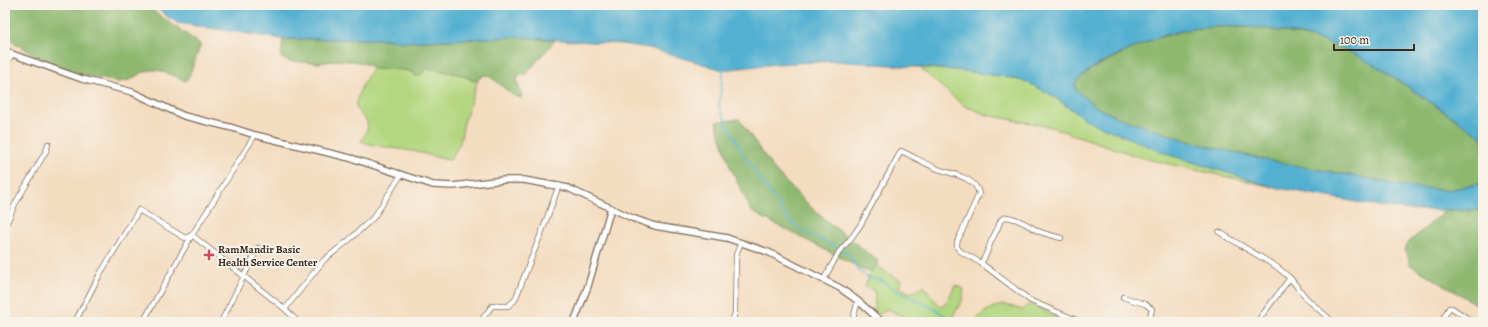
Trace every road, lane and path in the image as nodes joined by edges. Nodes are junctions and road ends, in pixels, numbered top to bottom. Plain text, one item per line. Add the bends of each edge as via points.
1 (5, 50) edge
2 (12, 54) junction
3 (5, 66) edge
4 (255, 135) junction
5 (48, 144) dead end
6 (401, 175) junction
7 (559, 185) junction
8 (611, 208) junction
9 (5, 227) edge
10 (1220, 232) dead end
11 (192, 235) junction
12 (1061, 238) dead end
13 (741, 242) junction
14 (258, 248) dead end
15 (981, 263) junction
16 (244, 276) junction
17 (1290, 278) junction
18 (824, 279) junction
19 (1123, 297) dead end
20 (858, 301) junction
21 (285, 309) junction
22 (1331, 321) edge
23 (75, 322) edge
24 (143, 322) edge
25 (221, 322) edge
26 (298, 322) edge
27 (480, 322) edge
28 (574, 322) edge
29 (732, 322) edge
30 (852, 322) edge
31 (882, 322) edge
32 (1081, 322) edge
33 (1150, 322) edge
34 (1257, 322) edge
35 (1440, 322) edge
36 (1473, 322) edge

1 - 2 street
2 - 3 street
2 - 4 street via 86,80 132,92 184,116
4 - 6 street via 354,158
4 - 11 street
5 - 9 street
6 - 7 street via 443,186 503,180
6 - 21 street via 374,217 324,260
7 - 8 street
7 - 27 street via 515,300 508,306 492,306
8 - 13 street via 655,226
8 - 28 street via 588,286
10 - 17 street via 1277,267
11 - 16 street
11 - 23 street via 185,238 139,210 100,274
11 - 24 street
12 - 15 street via 1044,233 1028,224 1002,218 988,253
13 - 18 street
13 - 29 street via 736,255 735,313
14 - 16 street
15 - 18 street via 957,247 979,194 978,189 966,179 901,151 861,224 839,252
15 - 32 street via 1031,301
16 - 21 street
16 - 25 street
17 - 22 street via 1307,299
17 - 34 street
18 - 20 street
19 - 33 street via 1152,309
20 - 30 street
20 - 31 street
21 - 26 street
35 - 36 street via 1449,308 1452,308

